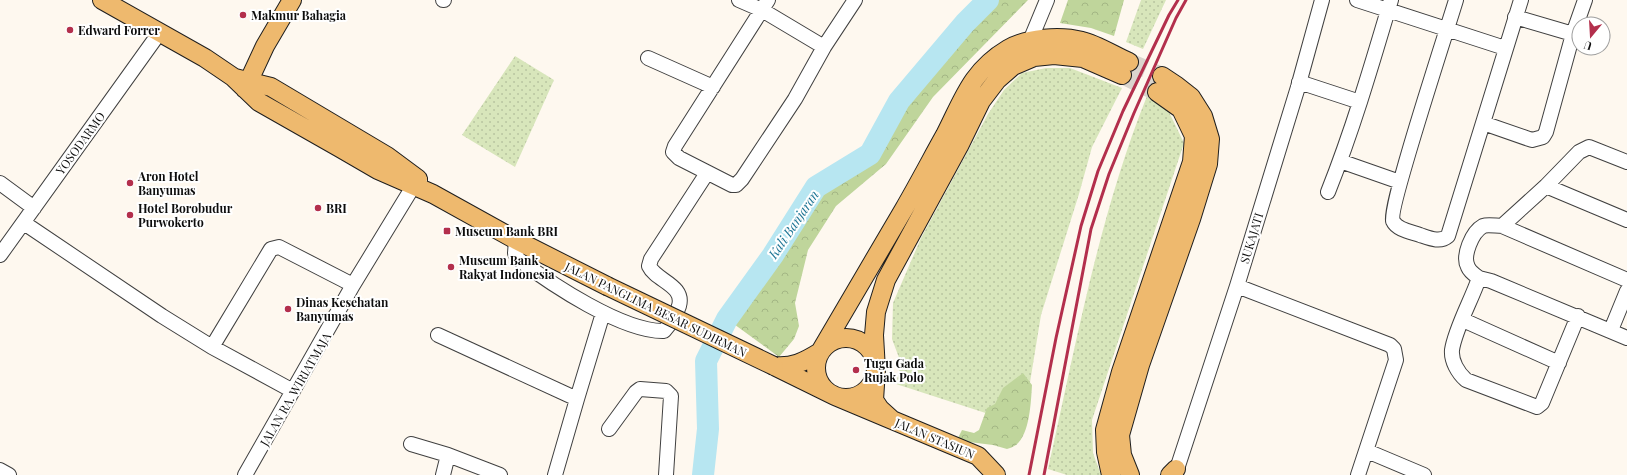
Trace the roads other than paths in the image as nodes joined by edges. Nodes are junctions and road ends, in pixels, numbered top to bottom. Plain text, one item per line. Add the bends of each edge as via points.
1 (102, 0) edge
2 (292, 0) edge
3 (739, 0) edge
4 (855, 0) edge
5 (1047, 0) edge
6 (1322, 0) edge
7 (1357, 0) edge
8 (1456, 0) edge
9 (1521, 0) edge
10 (1585, 0) edge
11 (765, 5) edge
12 (1389, 5) edge
13 (1579, 16) edge
14 (1515, 17) junction
15 (1447, 29) junction
16 (160, 32) junction
17 (1571, 33) edge
18 (1030, 40) junction
19 (1571, 41) edge
20 (824, 47) junction
21 (1505, 48) junction
22 (648, 58) dead end
23 (242, 82) junction
24 (1299, 82) junction
25 (713, 87) junction
26 (1360, 102) junction
27 (1483, 123) junction
28 (1340, 162) junction
29 (1627, 162) edge
30 (707, 173) junction
31 (1400, 182) junction
32 (417, 183) junction
33 (0, 184) edge
34 (1546, 186) junction
35 (1328, 192) dead end
36 (34, 208) junction
37 (1627, 220) edge
38 (24, 222) junction
39 (1502, 226) junction
40 (516, 240) junction
41 (0, 255) edge
42 (1479, 278) junction
43 (1627, 280) edge
44 (353, 285) junction
45 (1237, 286) junction
46 (1627, 291) edge
47 (603, 313) junction
48 (1578, 316) junction
49 (1463, 320) junction
50 (1611, 330) junction
51 (438, 335) dead end
52 (1627, 338) edge
53 (212, 347) junction
54 (820, 352) junction
55 (1559, 363) junction
56 (774, 366) junction
57 (876, 370) junction
58 (293, 391) junction
59 (835, 396) junction
60 (577, 399) junction
61 (890, 419) junction
62 (609, 429) dead end
63 (411, 444) dead end
64 (1367, 451) junction
65 (448, 455) junction
66 (0, 470) edge
67 (1173, 473) edge
68 (9, 475) edge
69 (245, 475) edge
70 (443, 475) edge
71 (500, 475) edge
72 (555, 475) edge
73 (666, 475) edge
74 (996, 475) edge
75 (1111, 475) edge
76 (1130, 475) edge
77 (1358, 475) edge
78 (1424, 475) edge

1 - 16 main road, JALAN PANGLIMA BESAR SUDIRMAN
2 - 23 main road
3 - 11 street
4 - 20 street
5 - 18 street
6 - 24 street, SUKAJATI
7 - 12 street
8 - 15 street
9 - 14 street
10 - 13 street
11 - 20 street
11 - 25 street
12 - 15 street
12 - 26 street
14 - 17 street
14 - 21 street
15 - 21 street
15 - 31 street
16 - 23 main road, JALAN PANGLIMA BESAR SUDIRMAN
16 - 36 street, YOSODARMO
18 - 54 main road via 1008,49 989,63 967,89 904,209
18 - 57 main road via 1053,38 1082,41 1125,68 1083,58 1054,55 1034,57 1014,66 997,80 981,101 886,280 876,312
19 - 27 street via 1543,137 1532,140
20 - 30 street via 795,99 739,184 732,185
21 - 27 street
22 - 25 street
23 - 32 main road, JALAN PANGLIMA BESAR SUDIRMAN via 259,102 378,170
24 - 26 street
24 - 45 street, SUKAJATI
25 - 30 street via 673,152
26 - 28 street
27 - 31 street via 1448,236 1431,239 1394,223 1392,216
28 - 31 street
28 - 35 street
29 - 34 street via 1589,146
30 - 47 street via 651,259 649,266 652,272 678,292 680,302 672,323 664,331 654,331
32 - 40 main road, JALAN PANGLIMA BESAR SUDIRMAN
32 - 44 street, JALAN RA. WIRIATMAJA
33 - 36 street
34 - 37 street
34 - 39 street
36 - 38 street, YOSODARMO
38 - 41 street, YOSODARMO
38 - 53 street
39 - 42 street via 1484,226 1476,231 1471,240 1467,266
39 - 43 street
40 - 47 street via 515,253 518,259
40 - 56 main road, JALAN PANGLIMA BESAR SUDIRMAN, bridge
42 - 48 street
42 - 49 street
44 - 53 street via 279,247 274,247
44 - 58 street, JALAN RA. WIRIATMAJA
45 - 64 street via 1393,347 1396,360
45 - 67 street, SUKAJATI
46 - 50 street
47 - 60 street
48 - 50 street
48 - 55 street
49 - 55 street
49 - 55 street via 1452,351 1458,371 1466,380 1537,407 1542,403
50 - 52 street
51 - 60 street
53 - 58 street
54 - 56 main road via 796,365
54 - 57 main road via 826,344 835,340 855,339 871,351
54 - 59 main road via 816,360 817,378 824,389
56 - 59 main road, JALAN PANGLIMA BESAR SUDIRMAN
57 - 59 main road via 865,391 851,398
57 - 61 main road, JALAN STASIUN via 874,400
58 - 69 street, JALAN RA. WIRIATMAJA
59 - 61 main road, JALAN STASIUN
60 - 72 street
61 - 74 main road, JALAN STASIUN via 978,456
62 - 73 street via 640,389 669,393 671,396
63 - 65 street
64 - 77 street
64 - 78 street
65 - 70 street
65 - 71 street
66 - 68 street
75 - 76 main road via 1105,430 1121,372 1192,162 1194,136 1181,109 1160,84 1177,86 1191,97 1203,116 1210,139 1208,164 1140,365 1120,435 1122,455

